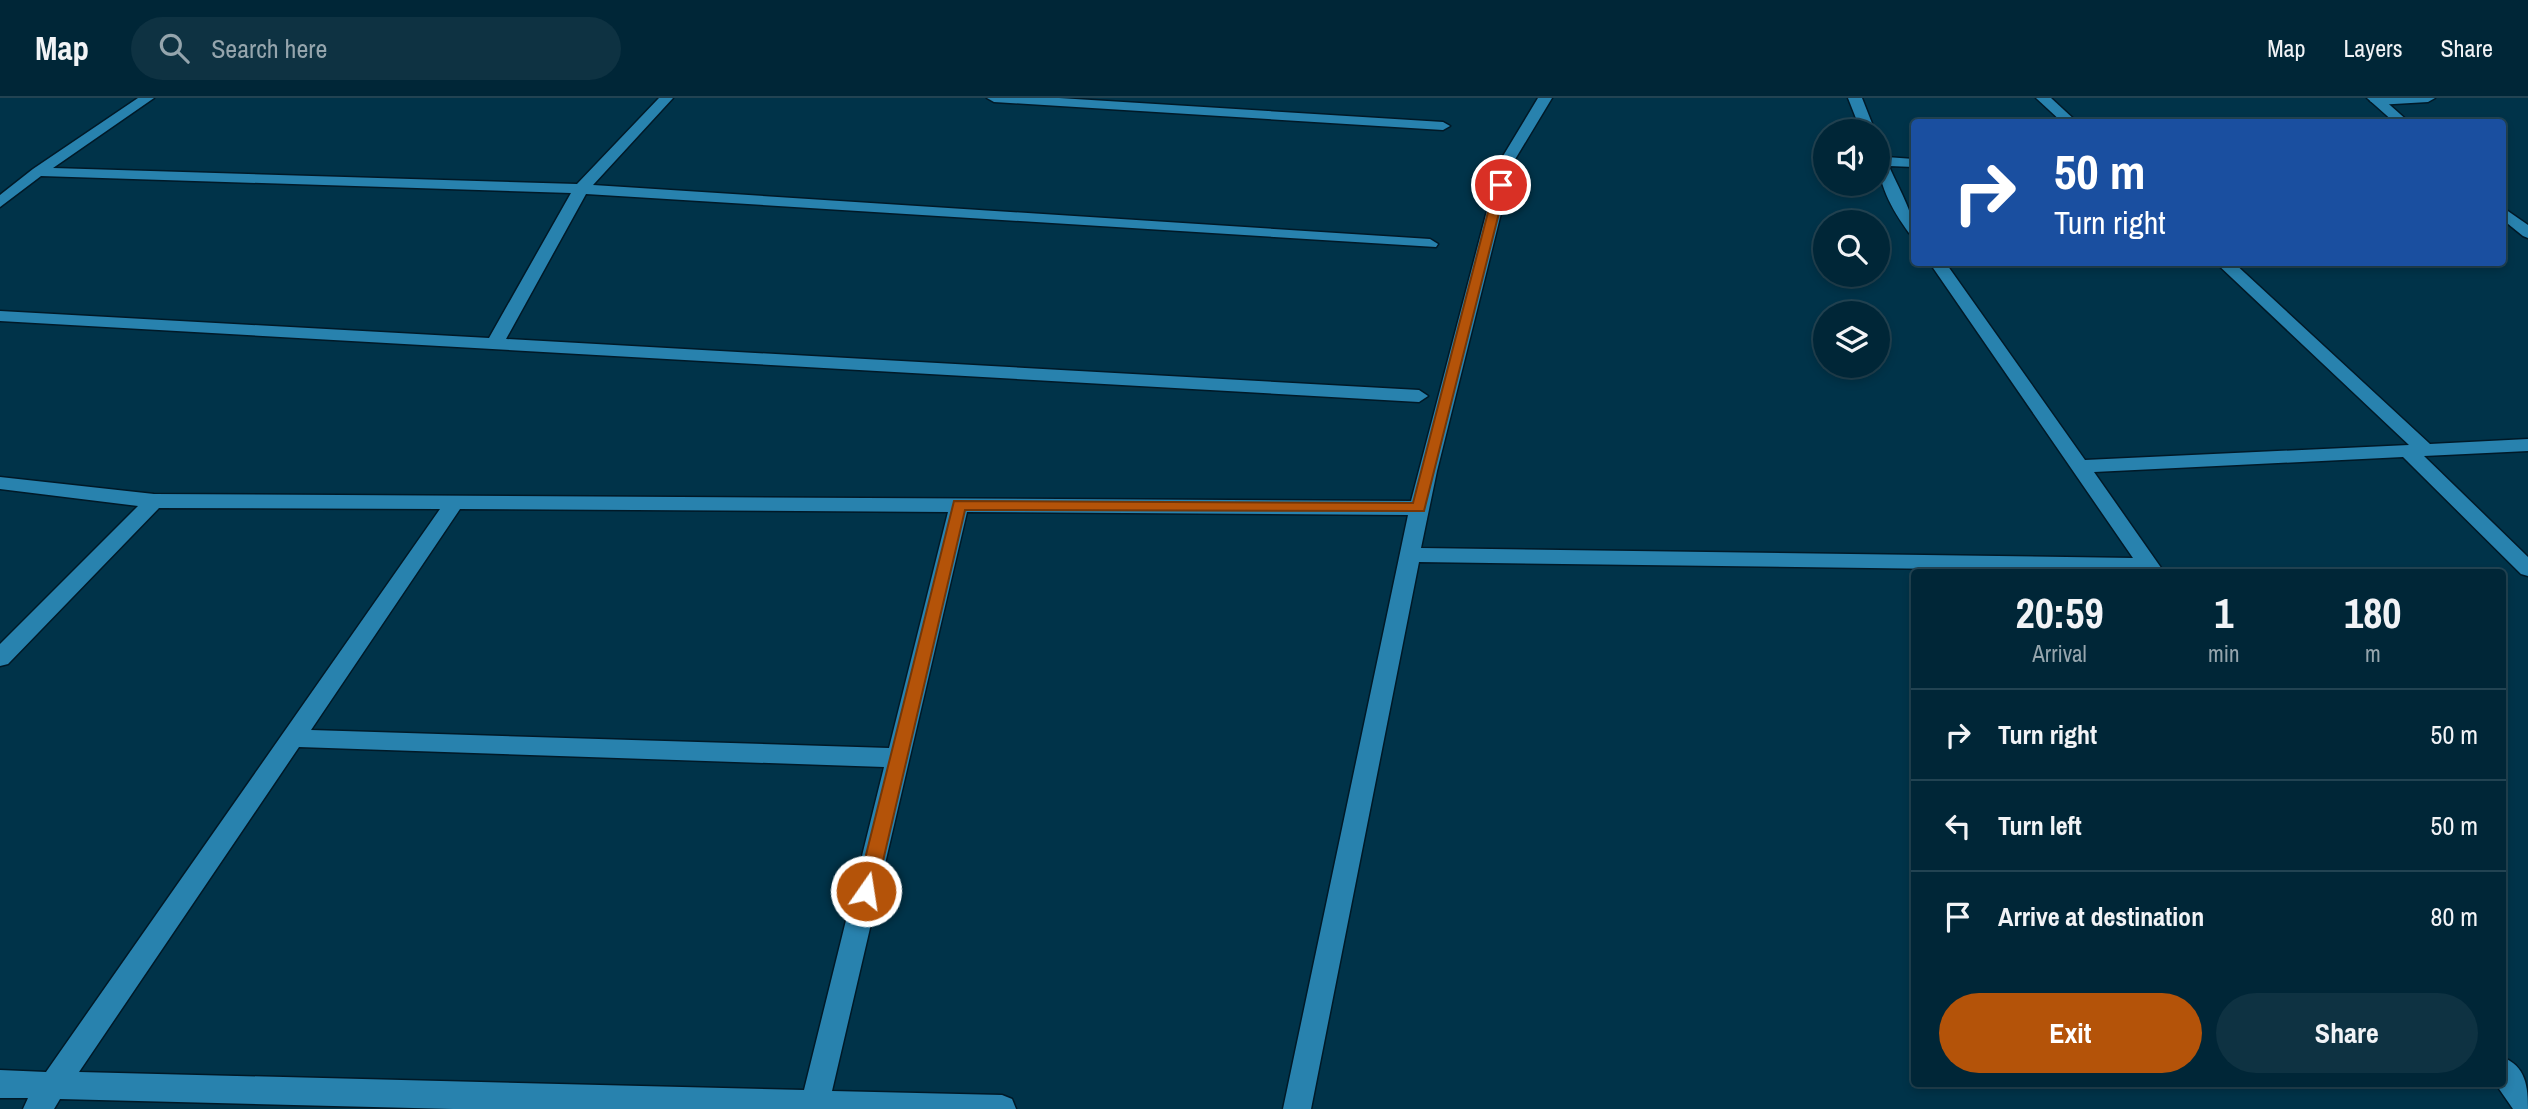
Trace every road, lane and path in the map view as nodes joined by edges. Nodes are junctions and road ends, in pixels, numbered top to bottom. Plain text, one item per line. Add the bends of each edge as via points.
1 (147, 98) edge
2 (666, 98) edge
3 (994, 98) edge
4 (1545, 98) edge
5 (1855, 98) edge
6 (2043, 98) edge
7 (2428, 98) edge
8 (2375, 100) edge
9 (1863, 119) edge
10 (2067, 119) edge
11 (2398, 119) edge
12 (1443, 126) dead end
13 (1890, 160) edge
14 (1911, 163) edge
15 (38, 172) junction
16 (1890, 186) edge
17 (581, 190) junction
18 (0, 202) edge
19 (2506, 214) edge
20 (1911, 226) edge
21 (2528, 233) edge
22 (1430, 244) dead end
23 (1940, 266) edge
24 (2227, 266) edge
25 (0, 316) edge
26 (494, 345) junction
27 (1419, 396) dead end
28 (2528, 445) edge
29 (2417, 450) junction
30 (2080, 466) junction
31 (0, 483) edge
32 (153, 501) junction
33 (455, 502) junction
34 (959, 505) junction
35 (1419, 508) junction
36 (1410, 555) junction
37 (2152, 569) edge
38 (2528, 569) edge
39 (0, 658) edge
40 (293, 738) junction
41 (898, 758) junction
42 (2506, 1076) edge
43 (0, 1084) edge
44 (45, 1098) edge
45 (815, 1104) junction
46 (2528, 1106) edge
47 (1002, 1109) edge
48 (1297, 1109) edge

1 - 15 street
2 - 17 street
3 - 12 street
4 - 35 street via 1507,161
5 - 9 street
6 - 10 street
7 - 8 street
8 - 11 street
13 - 14 street
15 - 17 street
15 - 18 street
16 - 20 street
17 - 22 street
17 - 26 street
19 - 21 street
23 - 30 street
24 - 29 street
25 - 26 street
26 - 27 street
28 - 29 street
29 - 30 street
29 - 38 street
30 - 37 street
31 - 32 street
32 - 33 street
32 - 39 street
33 - 34 street
33 - 40 street
34 - 35 street
34 - 41 street
35 - 36 street
36 - 37 street
36 - 48 street
40 - 41 street
40 - 44 street
41 - 45 street
42 - 46 street
43 - 44 street
44 - 45 street
45 - 47 street

